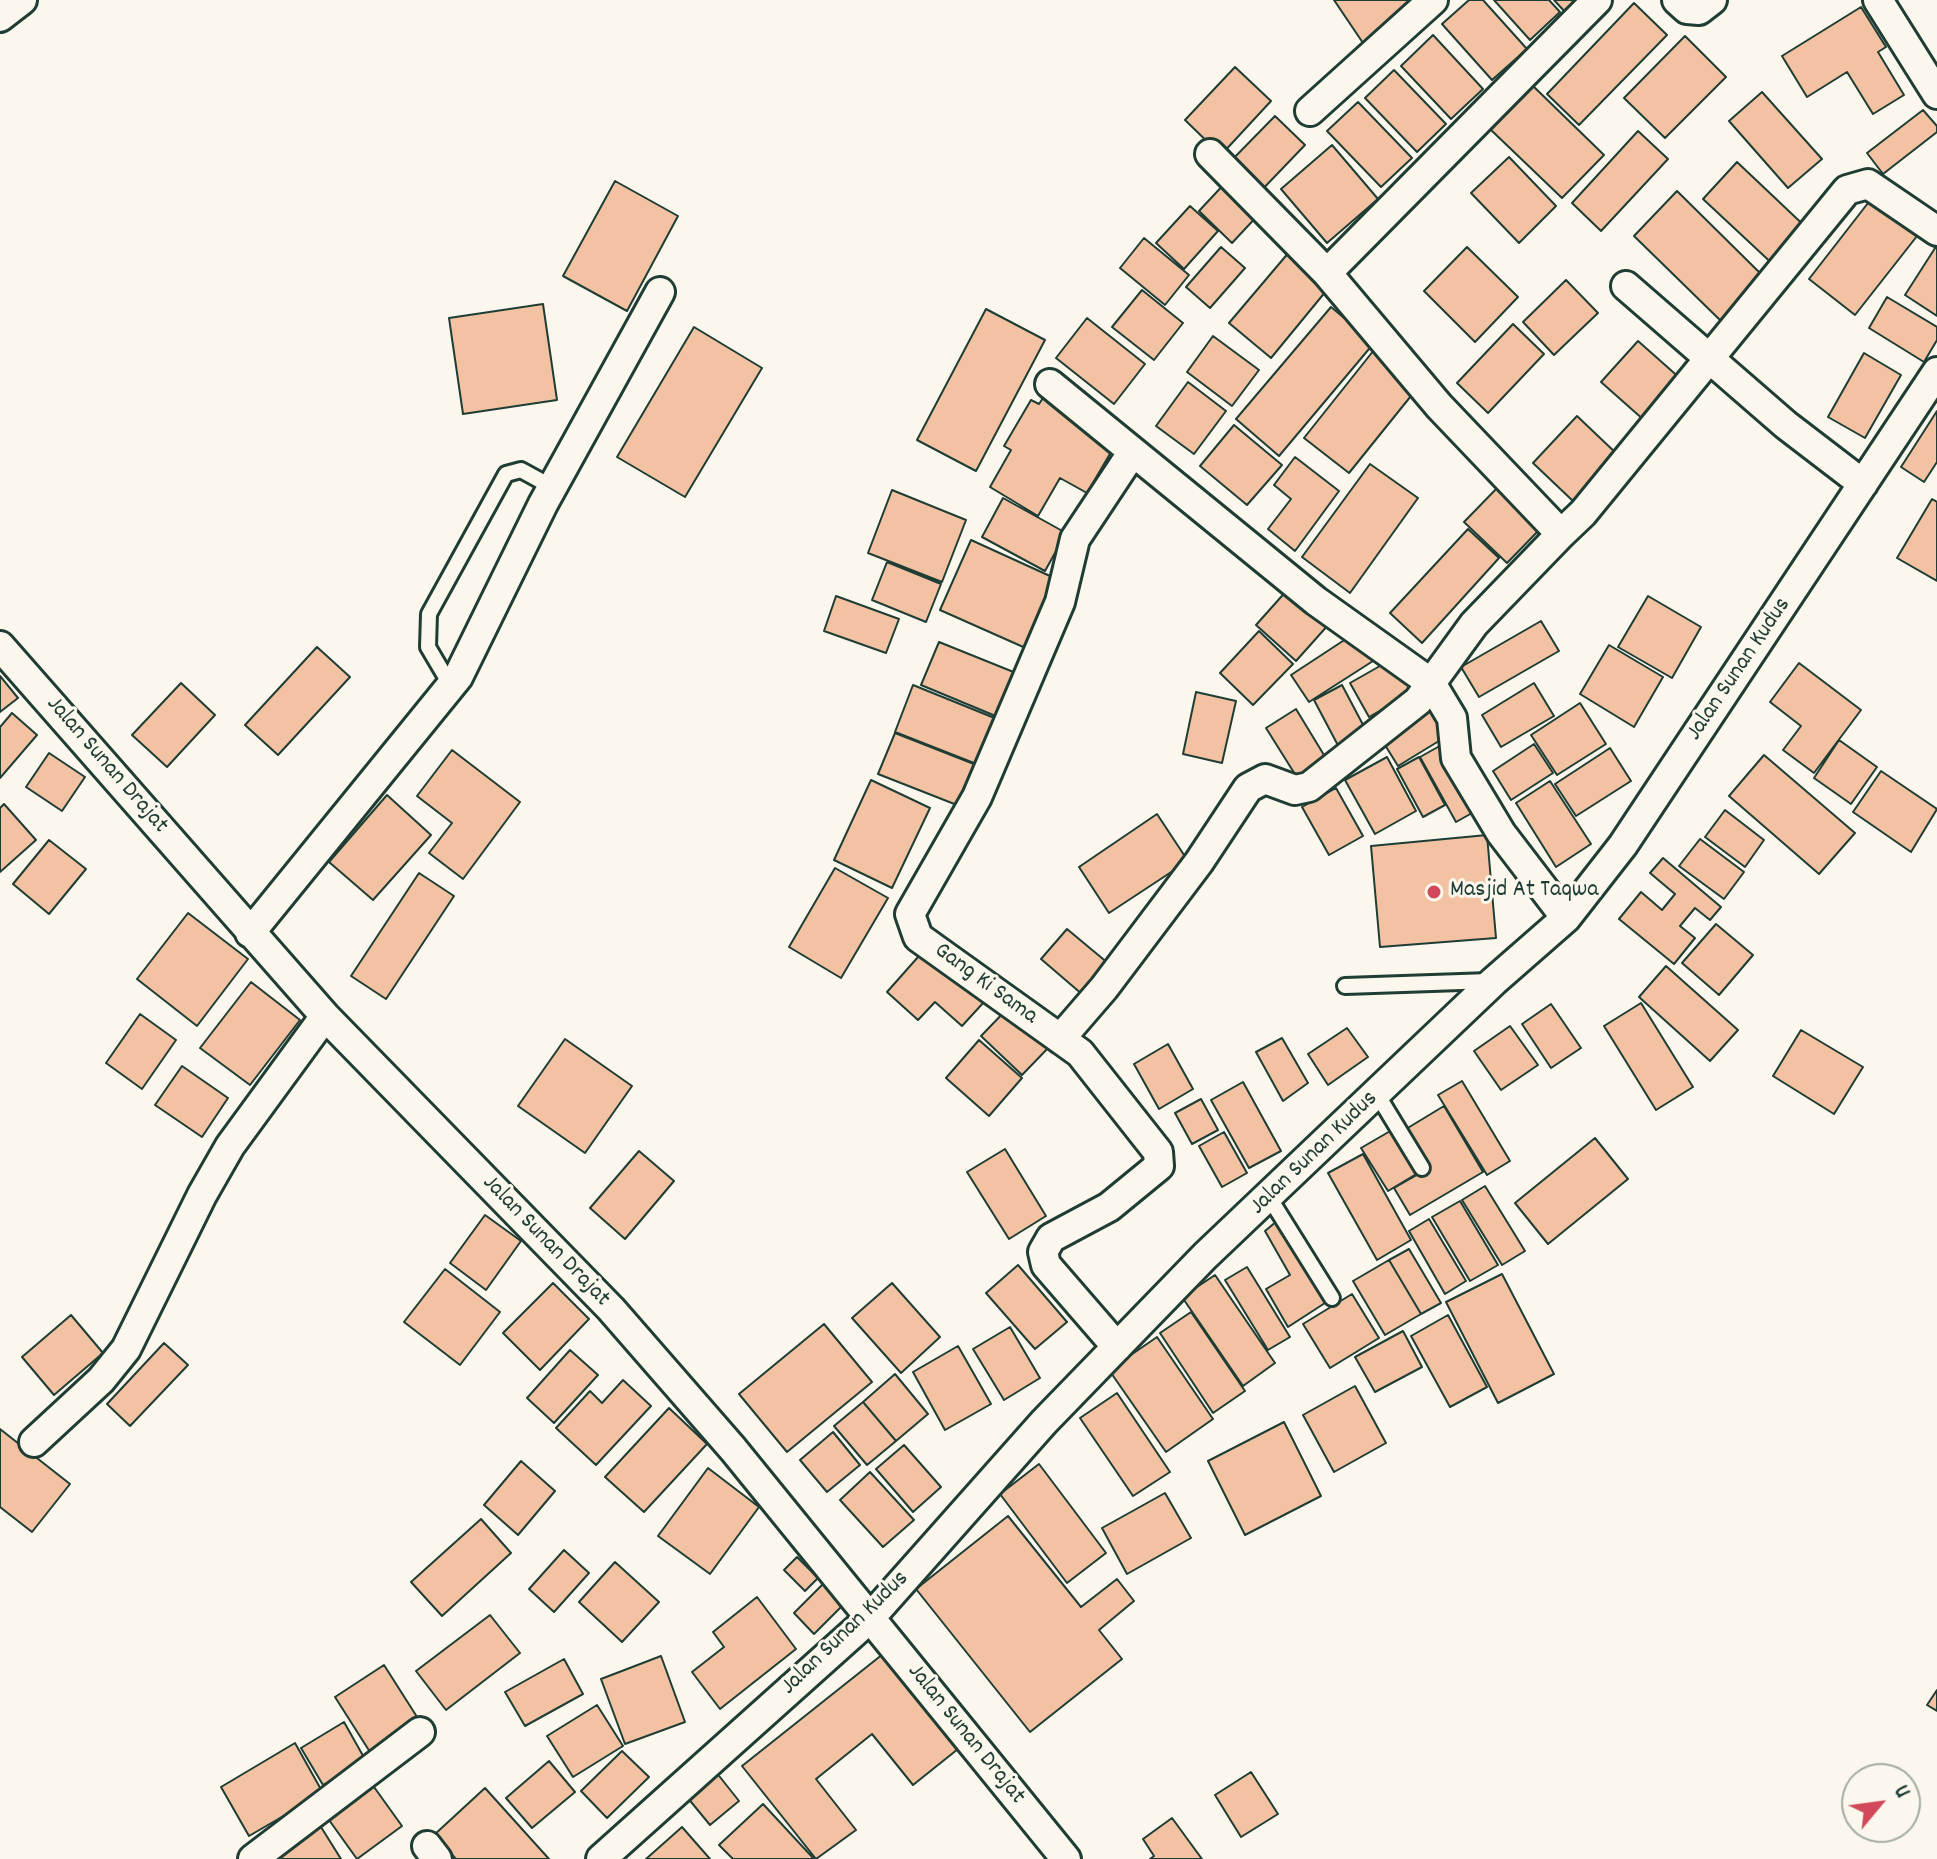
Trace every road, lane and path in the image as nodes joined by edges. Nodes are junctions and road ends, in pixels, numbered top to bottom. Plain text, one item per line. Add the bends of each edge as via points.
1 (22, 0) edge
2 (1433, 0) edge
3 (1597, 0) edge
4 (1677, 0) edge
5 (1712, 0) edge
6 (1878, 0) edge
7 (0, 17) edge
8 (1937, 94) edge
9 (1310, 111) dead end
10 (1210, 154) dead end
11 (1937, 231) edge
12 (1327, 273) junction
13 (1626, 286) dead end
14 (660, 292) dead end
15 (1712, 358) junction
16 (1937, 372) edge
17 (1050, 384) dead end
18 (1132, 453) junction
19 (1863, 484) junction
20 (552, 487) junction
21 (1561, 534) junction
22 (0, 646) edge
23 (1431, 683) junction
24 (451, 686) junction
25 (1566, 918) junction
26 (250, 933) junction
27 (1494, 981) junction
28 (1345, 986) dead end
29 (325, 1016) junction
30 (1060, 1039) junction
31 (1377, 1094) junction
32 (1422, 1168) dead end
33 (1269, 1197) junction
34 (1332, 1298) dead end
35 (1117, 1347) junction
36 (34, 1442) dead end
37 (870, 1618) junction
38 (420, 1732) dead end
39 (253, 1859) edge
40 (601, 1859) edge
41 (1066, 1859) edge

1 - 7 street
2 - 9 street
3 - 12 street
4 - 5 street via 1687,9 1699,10
6 - 8 street
10 - 12 street
11 - 15 street via 1868,184 1847,190
12 - 21 street via 1439,406
13 - 15 street
14 - 20 street
15 - 19 street via 1786,425
15 - 21 street
16 - 19 street, Jalan Sunan Kudus
17 - 18 street
18 - 23 street via 1316,601
18 - 30 street, Gang Ki Sama via 1075,539 1060,602 977,797 910,914 918,937
19 - 25 street, Jalan Sunan Kudus via 1623,845
20 - 24 street
20 - 24 lane via 521,470 506,474 429,614 428,647
21 - 23 street via 1474,624
22 - 26 street, Jalan Sunan Drajat
23 - 25 street via 1452,718 1456,758 1501,833
23 - 30 street via 1394,723 1309,787 1295,790 1265,779 1248,788 1199,862
24 - 26 street
25 - 27 street, Jalan Sunan Kudus
26 - 29 street, Jalan Sunan Drajat
27 - 28 lane
27 - 31 street, Jalan Sunan Kudus
29 - 36 street via 230,1146 126,1349 101,1380
29 - 37 street, Jalan Sunan Drajat via 611,1309
30 - 35 street, Gang Ki Sama via 1100,1074 1161,1159 1109,1207 1051,1238 1043,1252 1046,1265
31 - 32 lane
31 - 33 street, Jalan Sunan Kudus
33 - 34 lane
33 - 35 street, Jalan Sunan Kudus
35 - 37 street, Jalan Sunan Kudus
37 - 40 street, Jalan Sunan Kudus
37 - 41 street, Jalan Sunan Drajat
38 - 39 street

